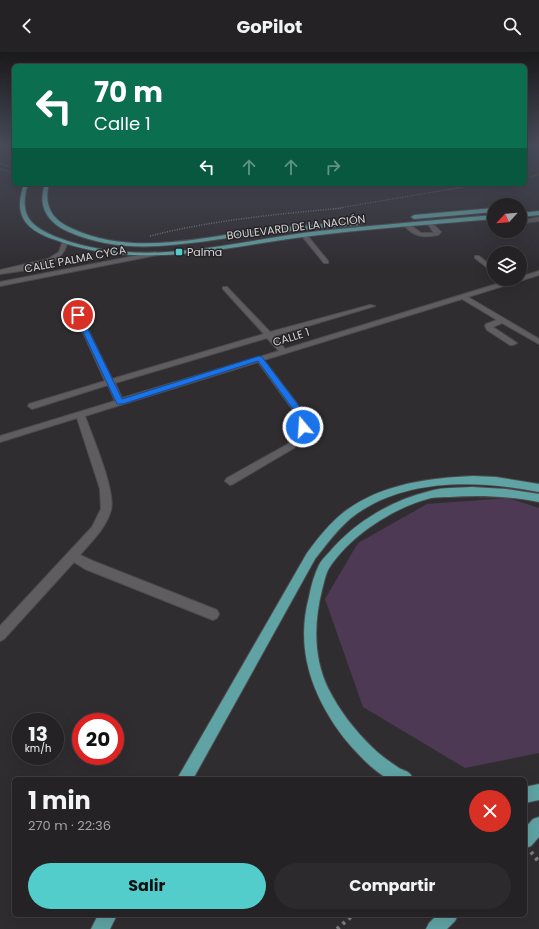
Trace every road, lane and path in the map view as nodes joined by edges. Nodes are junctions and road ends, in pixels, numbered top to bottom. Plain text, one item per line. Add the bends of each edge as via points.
1 (25, 186) edge
2 (46, 186) edge
3 (468, 186) edge
4 (487, 211) edge
5 (539, 213) edge
6 (527, 214) edge
7 (487, 218) edge
8 (401, 219) junction
9 (539, 219) edge
10 (527, 220) edge
11 (430, 223) junction
12 (407, 225) junction
13 (304, 235) junction
14 (150, 236) dead end
15 (64, 244) junction
16 (155, 254) junction
17 (477, 257) dead end
18 (326, 262) dead end
19 (487, 266) edge
20 (0, 272) edge
21 (539, 273) edge
22 (527, 277) edge
23 (0, 284) edge
24 (490, 286) edge
25 (225, 288) dead end
26 (462, 296) junction
27 (372, 306) dead end
28 (78, 315) dead end
29 (502, 320) junction
30 (269, 336) junction
31 (539, 342) edge
32 (513, 343) dead end
33 (283, 351) junction
34 (259, 359) junction
35 (110, 382) junction
36 (120, 402) junction
37 (32, 406) dead end
38 (80, 414) junction
39 (0, 439) edge
40 (230, 482) dead end
41 (539, 488) edge
42 (539, 498) edge
43 (72, 556) junction
44 (213, 614) dead end
45 (0, 635) edge
46 (186, 777) edge
47 (401, 777) edge
48 (539, 792) edge
49 (527, 795) edge
50 (539, 825) edge
51 (527, 838) edge
52 (527, 848) edge
53 (539, 862) edge
54 (107, 917) edge
55 (351, 917) edge
56 (447, 917) edge
57 (100, 929) edge
58 (337, 929) edge
59 (435, 929) edge

1 - 15 main road, BOULEVARD DE LA NACIÓN via 22,192 28,223 36,230
2 - 8 main road, BOULEVARD DE LA NACIÓN via 45,203 48,215 56,224 73,233 120,246 170,245 291,229
3 - 14 path via 350,208 269,215 185,227
4 - 8 main road, BOULEVARD DE LA NACIÓN
5 - 6 main road
7 - 11 main road, BOULEVARD DE LA NACIÓN
8 - 12 main road
9 - 10 street
11 - 12 main road, BOULEVARD DE LA NACIÓN
11 - 12 street via 438,232 436,234 420,236
12 - 13 main road, BOULEVARD DE LA NACIÓN
13 - 16 main road, BOULEVARD DE LA NACIÓN
13 - 18 street
15 - 16 main road, BOULEVARD DE LA NACIÓN via 110,253
15 - 20 street, CALLE PALMA CYCA via 61,253 55,258 32,266
16 - 23 street, CALLE PALMA CYCA
17 - 19 street
21 - 22 street, CALLE 1
24 - 26 street, CALLE 1
25 - 30 street
26 - 29 street
26 - 33 street, CALLE 1
27 - 30 street
28 - 35 street
29 - 31 street
29 - 32 street via 489,326 491,330
30 - 33 street
30 - 35 street
33 - 34 street, CALLE 1
34 - 36 street, CALLE 1
34 - 40 street via 299,412 303,427 290,446
35 - 36 street
35 - 37 street
36 - 38 street, CALLE 1
38 - 39 street, CALLE 1
38 - 43 street via 105,489 106,509 96,530
41 - 46 main road via 492,481 435,482 386,495 363,505 342,520 311,556
42 - 47 main road via 510,492 469,490 429,495 394,508 368,522 343,543 322,570 312,604 308,637 315,675 328,706 358,746 390,772
43 - 44 street
43 - 45 street
48 - 49 main road
50 - 51 main road
52 - 53 path
54 - 57 main road
55 - 58 path
56 - 59 main road

